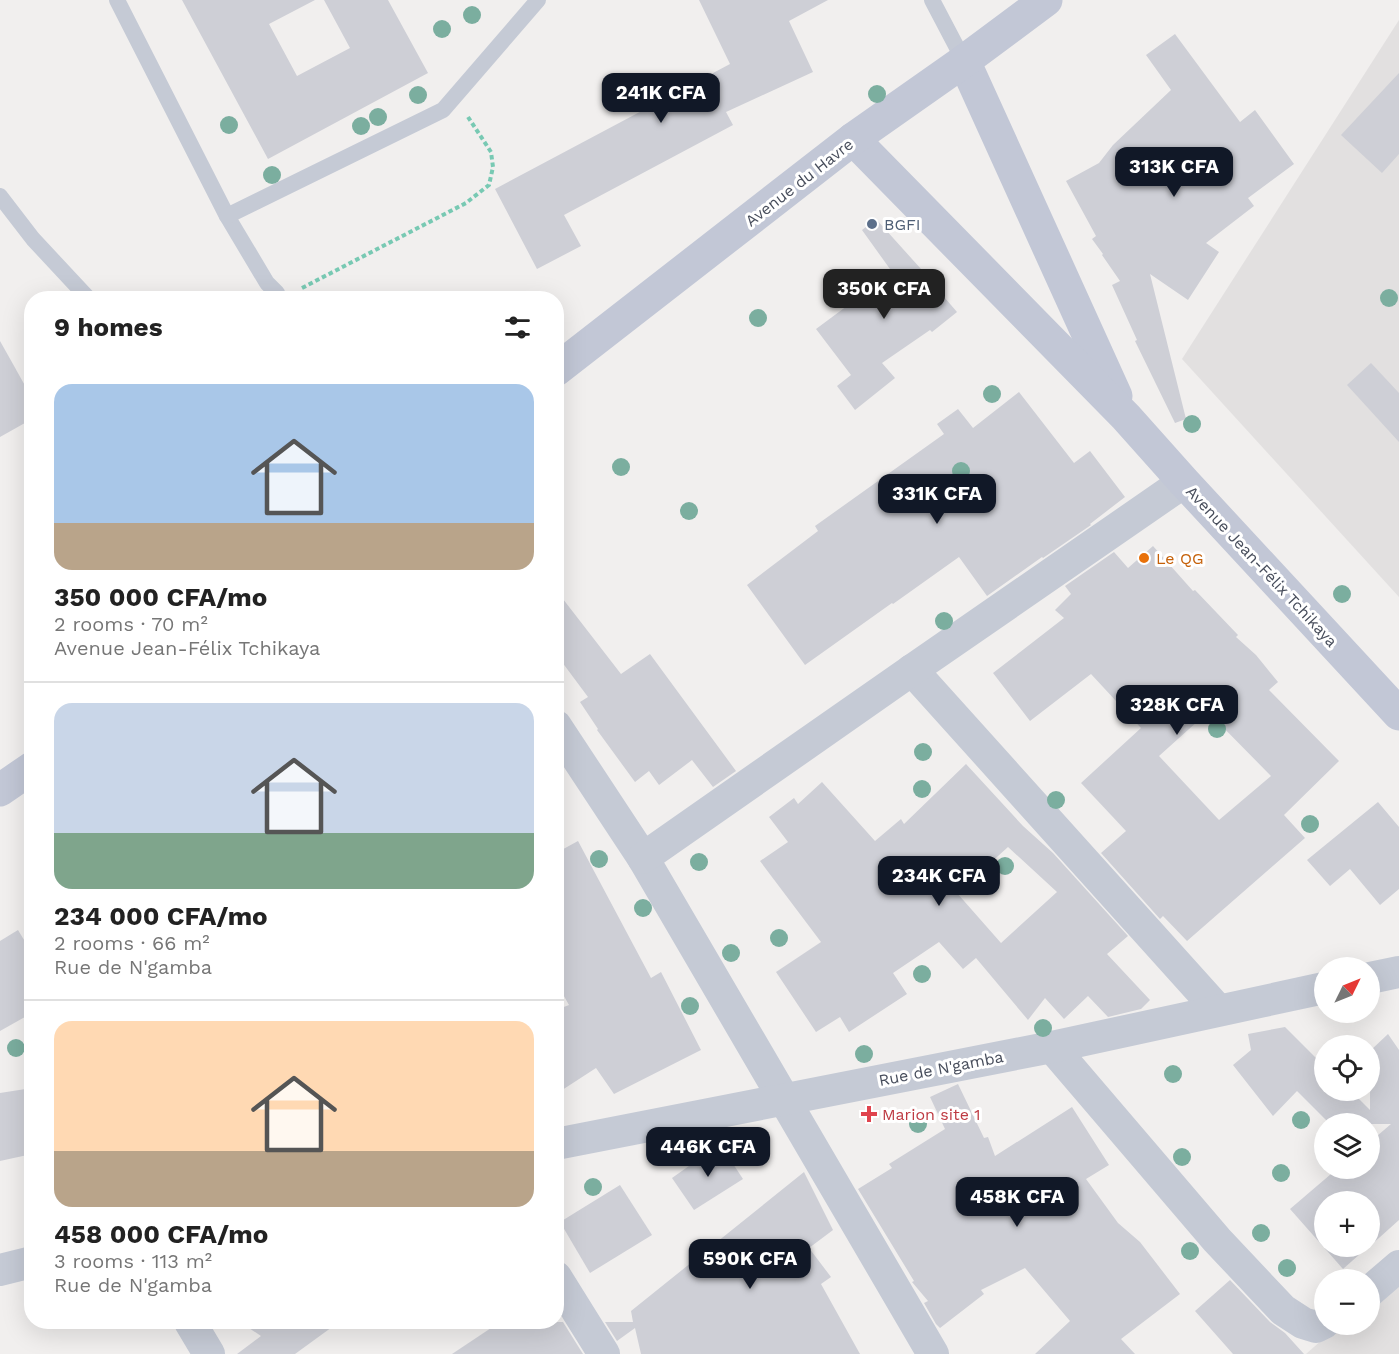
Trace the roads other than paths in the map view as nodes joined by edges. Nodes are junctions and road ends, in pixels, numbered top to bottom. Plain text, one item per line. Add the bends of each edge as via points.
1 (117, 0) edge
2 (538, 0) edge
3 (932, 0) edge
4 (1046, 0) edge
5 (964, 61) junction
6 (853, 139) junction
7 (0, 196) edge
8 (227, 216) junction
9 (82, 291) edge
10 (275, 291) edge
11 (564, 364) edge
12 (1126, 417) junction
13 (1184, 482) junction
14 (912, 670) junction
15 (1399, 714) edge
16 (564, 738) edge
17 (24, 774) edge
18 (0, 790) edge
19 (643, 858) junction
20 (1399, 972) edge
21 (1380, 976) edge
22 (1314, 990) edge
23 (1218, 1010) junction
24 (1052, 1047) junction
25 (784, 1099) junction
26 (564, 1142) edge
27 (24, 1264) edge
28 (1399, 1266) edge
29 (0, 1270) edge
30 (1380, 1282) edge
31 (564, 1290) edge
32 (1314, 1326) edge
33 (194, 1329) edge
34 (209, 1354) edge
35 (604, 1354) edge
36 (933, 1354) edge

1 - 8 lane
2 - 8 lane via 443,110
3 - 5 lane
4 - 5 street, Avenue du Havre
5 - 6 street, Avenue du Havre
5 - 12 street, Avenue Jean-Félix Tchikaya
6 - 11 street, Avenue du Havre
6 - 12 street, Avenue Jean-Félix Tchikaya
7 - 9 lane
8 - 10 lane
12 - 13 street, Avenue Jean-Félix Tchikaya
13 - 14 street
13 - 15 street, Avenue Jean-Félix Tchikaya
14 - 19 street
14 - 23 street
16 - 19 street
17 - 18 street
19 - 25 street
20 - 21 street
22 - 23 street, Rue de N'gamba
23 - 24 street, Rue de N'gamba
24 - 25 street, Rue de N'gamba
24 - 32 street via 1283,1310
25 - 26 street, Rue de N'gamba
25 - 36 street
27 - 29 street
28 - 30 street
31 - 35 street
33 - 34 street

